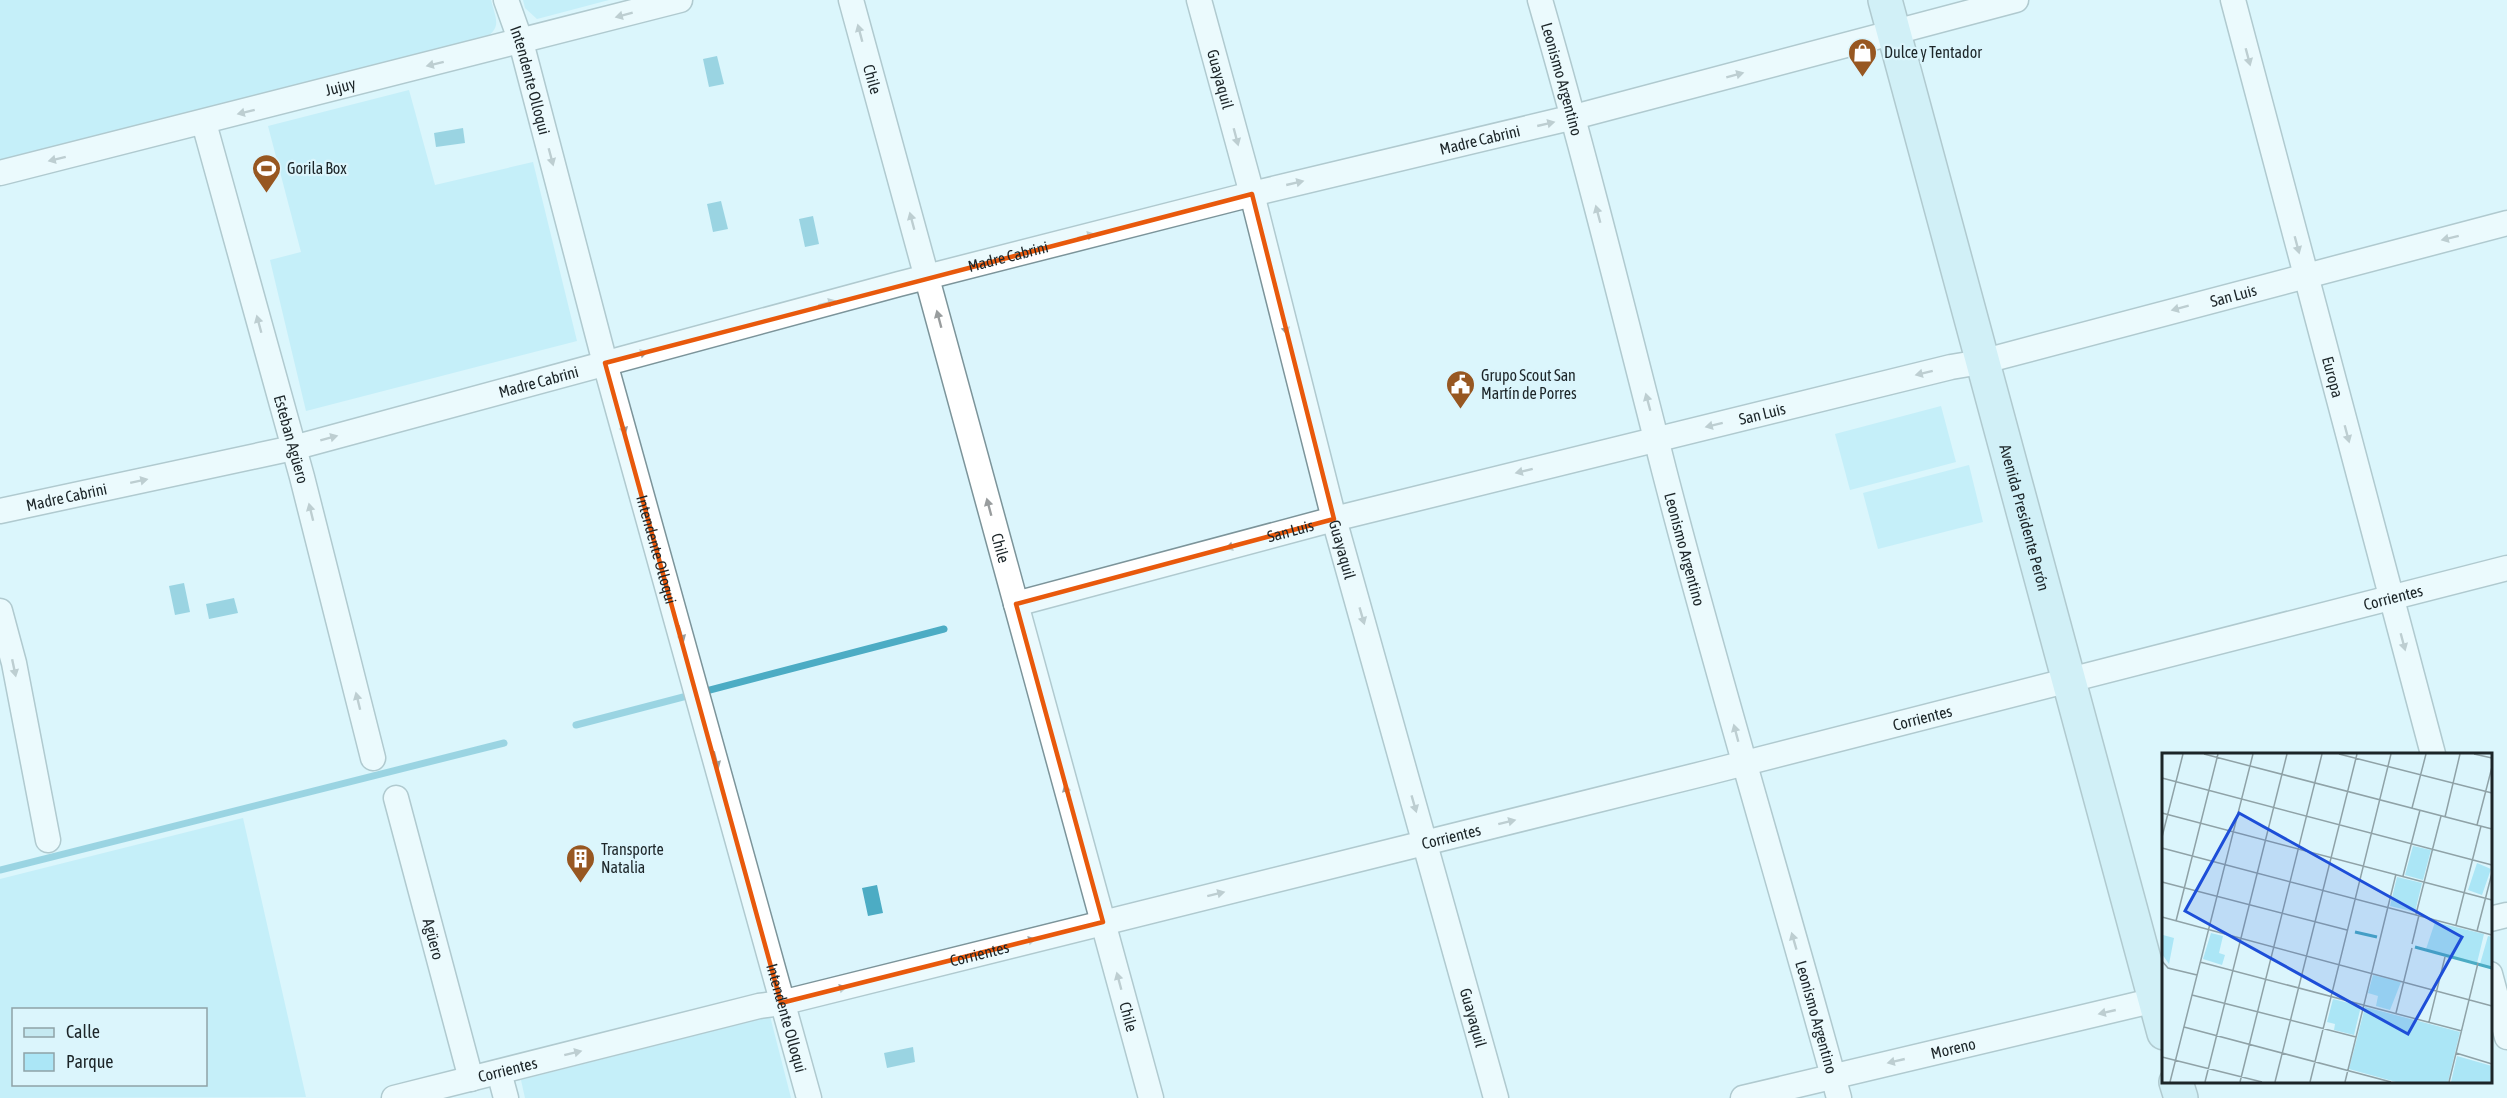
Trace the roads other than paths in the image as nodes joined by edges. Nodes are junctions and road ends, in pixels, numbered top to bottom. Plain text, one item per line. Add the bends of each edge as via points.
1 (506, 0) edge
2 (680, 0) edge
3 (851, 0) edge
4 (1199, 0) edge
5 (1540, 0) edge
6 (1885, 0) edge
7 (2016, 0) edge
8 (2233, 0) edge
9 (1893, 33) junction
10 (521, 42) junction
11 (1574, 117) junction
12 (204, 123) junction
13 (0, 173) edge
14 (1252, 194) junction
15 (2507, 223) edge
16 (2305, 275) junction
17 (928, 277) junction
18 (1981, 362) junction
19 (605, 363) junction
20 (1658, 438) junction
21 (293, 448) junction
22 (0, 512) edge
23 (1334, 519) junction
24 (2507, 568) edge
25 (2391, 598) junction
26 (1016, 604) junction
27 (0, 611) edge
28 (2068, 679) junction
29 (2433, 753) edge
30 (373, 758) dead end
31 (1744, 763) junction
32 (396, 798) dead end
33 (48, 840) dead end
34 (1425, 843) junction
35 (2507, 915) edge
36 (2492, 919) edge
37 (1103, 922) junction
38 (2492, 981) edge
39 (2159, 999) edge
40 (781, 1003) junction
41 (2162, 1025) edge
42 (2507, 1037) edge
43 (499, 1072) junction
44 (471, 1079) junction
45 (2176, 1083) edge
46 (1836, 1087) edge
47 (394, 1098) edge
48 (506, 1098) edge
49 (809, 1098) edge
50 (1151, 1098) edge
51 (1496, 1098) edge
52 (1743, 1098) edge
53 (2181, 1098) edge

1 - 10 street, Intendente Olloqui
2 -> 10 street, Jujuy
17 -> 3 street, Chile
4 -> 14 street, Guayaquil
5 - 11 street, Leonismo Argentino
6 - 9 main road, Avenida Presidente Perón
7 - 9 street, Madre Cabrini
8 -> 16 street, Europa
11 -> 9 street, Madre Cabrini
9 - 18 main road, Avenida Presidente Perón
10 -> 12 street, Jujuy
10 -> 19 street, Intendente Olloqui
14 -> 11 street, Madre Cabrini
20 -> 11 street, Leonismo Argentino
12 -> 13 street, Jujuy
21 -> 12 street, Esteban Agüero
17 -> 14 street, Madre Cabrini
14 -> 23 street, Guayaquil
15 -> 16 street, San Luis
16 -> 18 street, San Luis
16 -> 25 street, Europa
19 -> 17 street, Madre Cabrini
26 -> 17 street, Chile
18 -> 20 street, San Luis
18 - 28 main road, Avenida Presidente Perón
21 -> 19 street, Madre Cabrini
19 -> 40 street, Intendente Olloqui
20 -> 23 street, San Luis
31 -> 20 street, Leonismo Argentino
22 -> 21 street, Madre Cabrini
30 -> 21 street, Esteban Agüero
23 -> 26 street, San Luis
23 -> 34 street, Guayaquil
24 - 25 street, Corrientes
25 - 28 street, Corrientes
25 -> 29 street, Europa
37 -> 26 street, Chile
27 -> 33 street via 14,663
28 - 31 street, Corrientes
28 - 39 main road, Avenida Presidente Perón
34 -> 31 street, Corrientes
46 -> 31 street, Leonismo Argentino
32 - 44 street, Agüero
37 -> 34 street, Corrientes
34 - 51 street, Guayaquil
35 - 36 street
40 -> 37 street, Corrientes
50 -> 37 street, Chile
38 - 42 street
39 - 41 main road, Avenida Presidente Perón
39 -> 46 street, Moreno
43 -> 40 street, Corrientes
40 - 49 street, Intendente Olloqui
43 - 44 street, Corrientes
43 - 48 street
44 - 47 street, Corrientes
45 - 53 main road
46 - 52 street, Moreno

